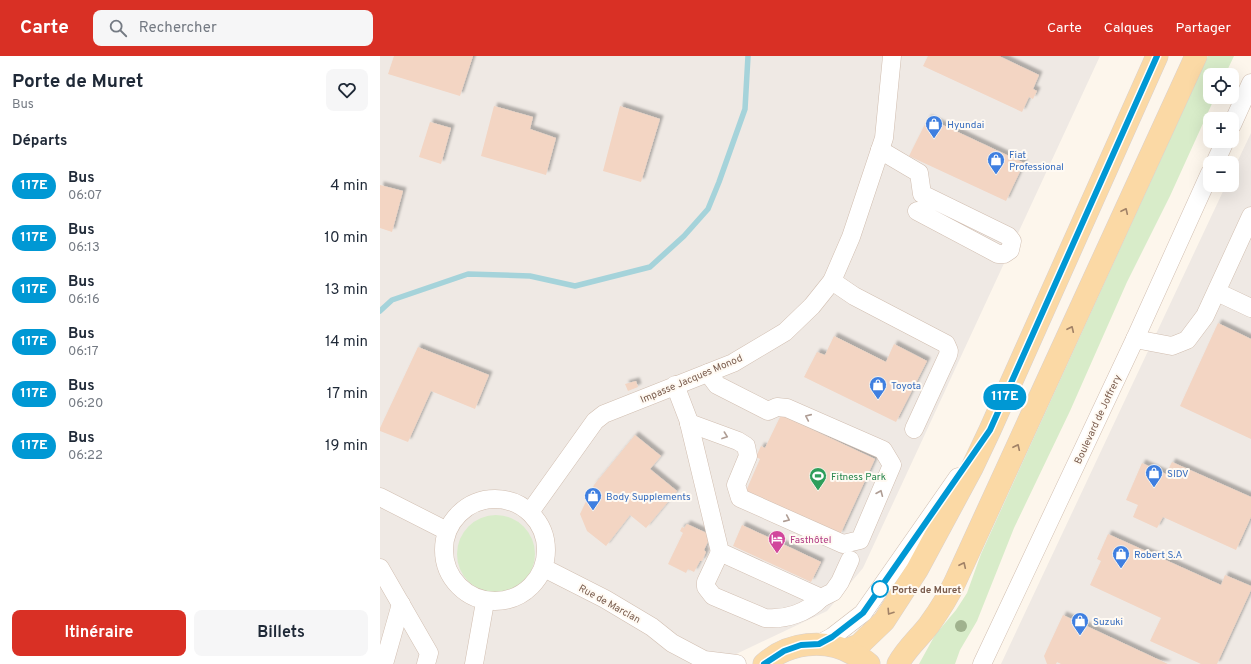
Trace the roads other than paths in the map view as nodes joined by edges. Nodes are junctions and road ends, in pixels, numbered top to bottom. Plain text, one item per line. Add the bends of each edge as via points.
1 (892, 56) edge
2 (1196, 56) edge
3 (1155, 57) edge
4 (1251, 83) edge
5 (1238, 112) edge
6 (880, 150) junction
7 (1203, 188) edge
8 (917, 211) dead end
9 (1251, 216) edge
10 (832, 280) junction
11 (1217, 292) junction
12 (1251, 308) edge
13 (1135, 339) junction
14 (708, 373) junction
15 (676, 386) junction
16 (689, 423) junction
17 (914, 429) dead end
18 (990, 430) junction
19 (380, 498) edge
20 (530, 512) junction
21 (447, 531) junction
22 (720, 552) junction
23 (850, 560) dead end
24 (380, 568) edge
25 (544, 568) junction
26 (821, 598) junction
27 (485, 602) junction
28 (401, 604) junction
29 (672, 643) junction
30 (819, 644) junction
31 (846, 650) junction
32 (761, 663) edge
33 (384, 664) edge
34 (426, 664) edge
35 (474, 664) edge
36 (684, 664) edge
37 (737, 664) edge
38 (869, 664) edge
39 (898, 664) edge
40 (982, 664) edge

1 - 6 street, Impasse Jacques Monod via 884,138
39 -> 2 main road via 930,624 955,582
3 - 18 main road
4 - 5 street
6 - 8 street via 919,173 922,194 1008,236 1012,241 1010,250 998,254
6 - 10 street, Impasse Jacques Monod
7 - 13 street, Boulevard de Joffrery
9 - 11 street
10 - 14 street, Impasse Jacques Monod via 812,306 785,332 733,363
10 - 17 street via 854,296 946,344 948,355
11 - 12 street
11 - 13 street via 1205,316 1187,340 1172,346
13 - 40 street, Boulevard de Joffrery
14 - 15 street, Impasse Jacques Monod
16 -> 14 street via 746,446 748,456 736,485 740,498 843,544 860,540 892,465 883,450 787,408 777,407 768,411 716,385
15 - 16 street
15 - 20 street, Impasse Jacques Monod via 604,414 595,420
16 - 22 street
18 - 30 street via 863,613
18 -> 31 main road via 921,564 905,589 884,621 859,645
19 - 21 street
20 - 21 street via 508,500 484,500 462,511
20 - 25 street via 545,535
21 - 27 street via 444,560 458,587
22 - 26 street
22 - 26 street via 706,582 706,587 713,596 765,618 781,618 799,613
23 - 26 street via 833,592
24 - 28 street
25 - 27 street via 533,587 511,600
25 - 29 street, Rue de Marclan via 652,626
27 - 35 street
28 - 33 street
28 - 34 street via 429,654
29 - 36 street, Rue de Marclan
29 - 37 street, Rue de Marclan via 704,660
30 - 31 main road
30 - 32 main road via 801,645
31 - 38 main road

